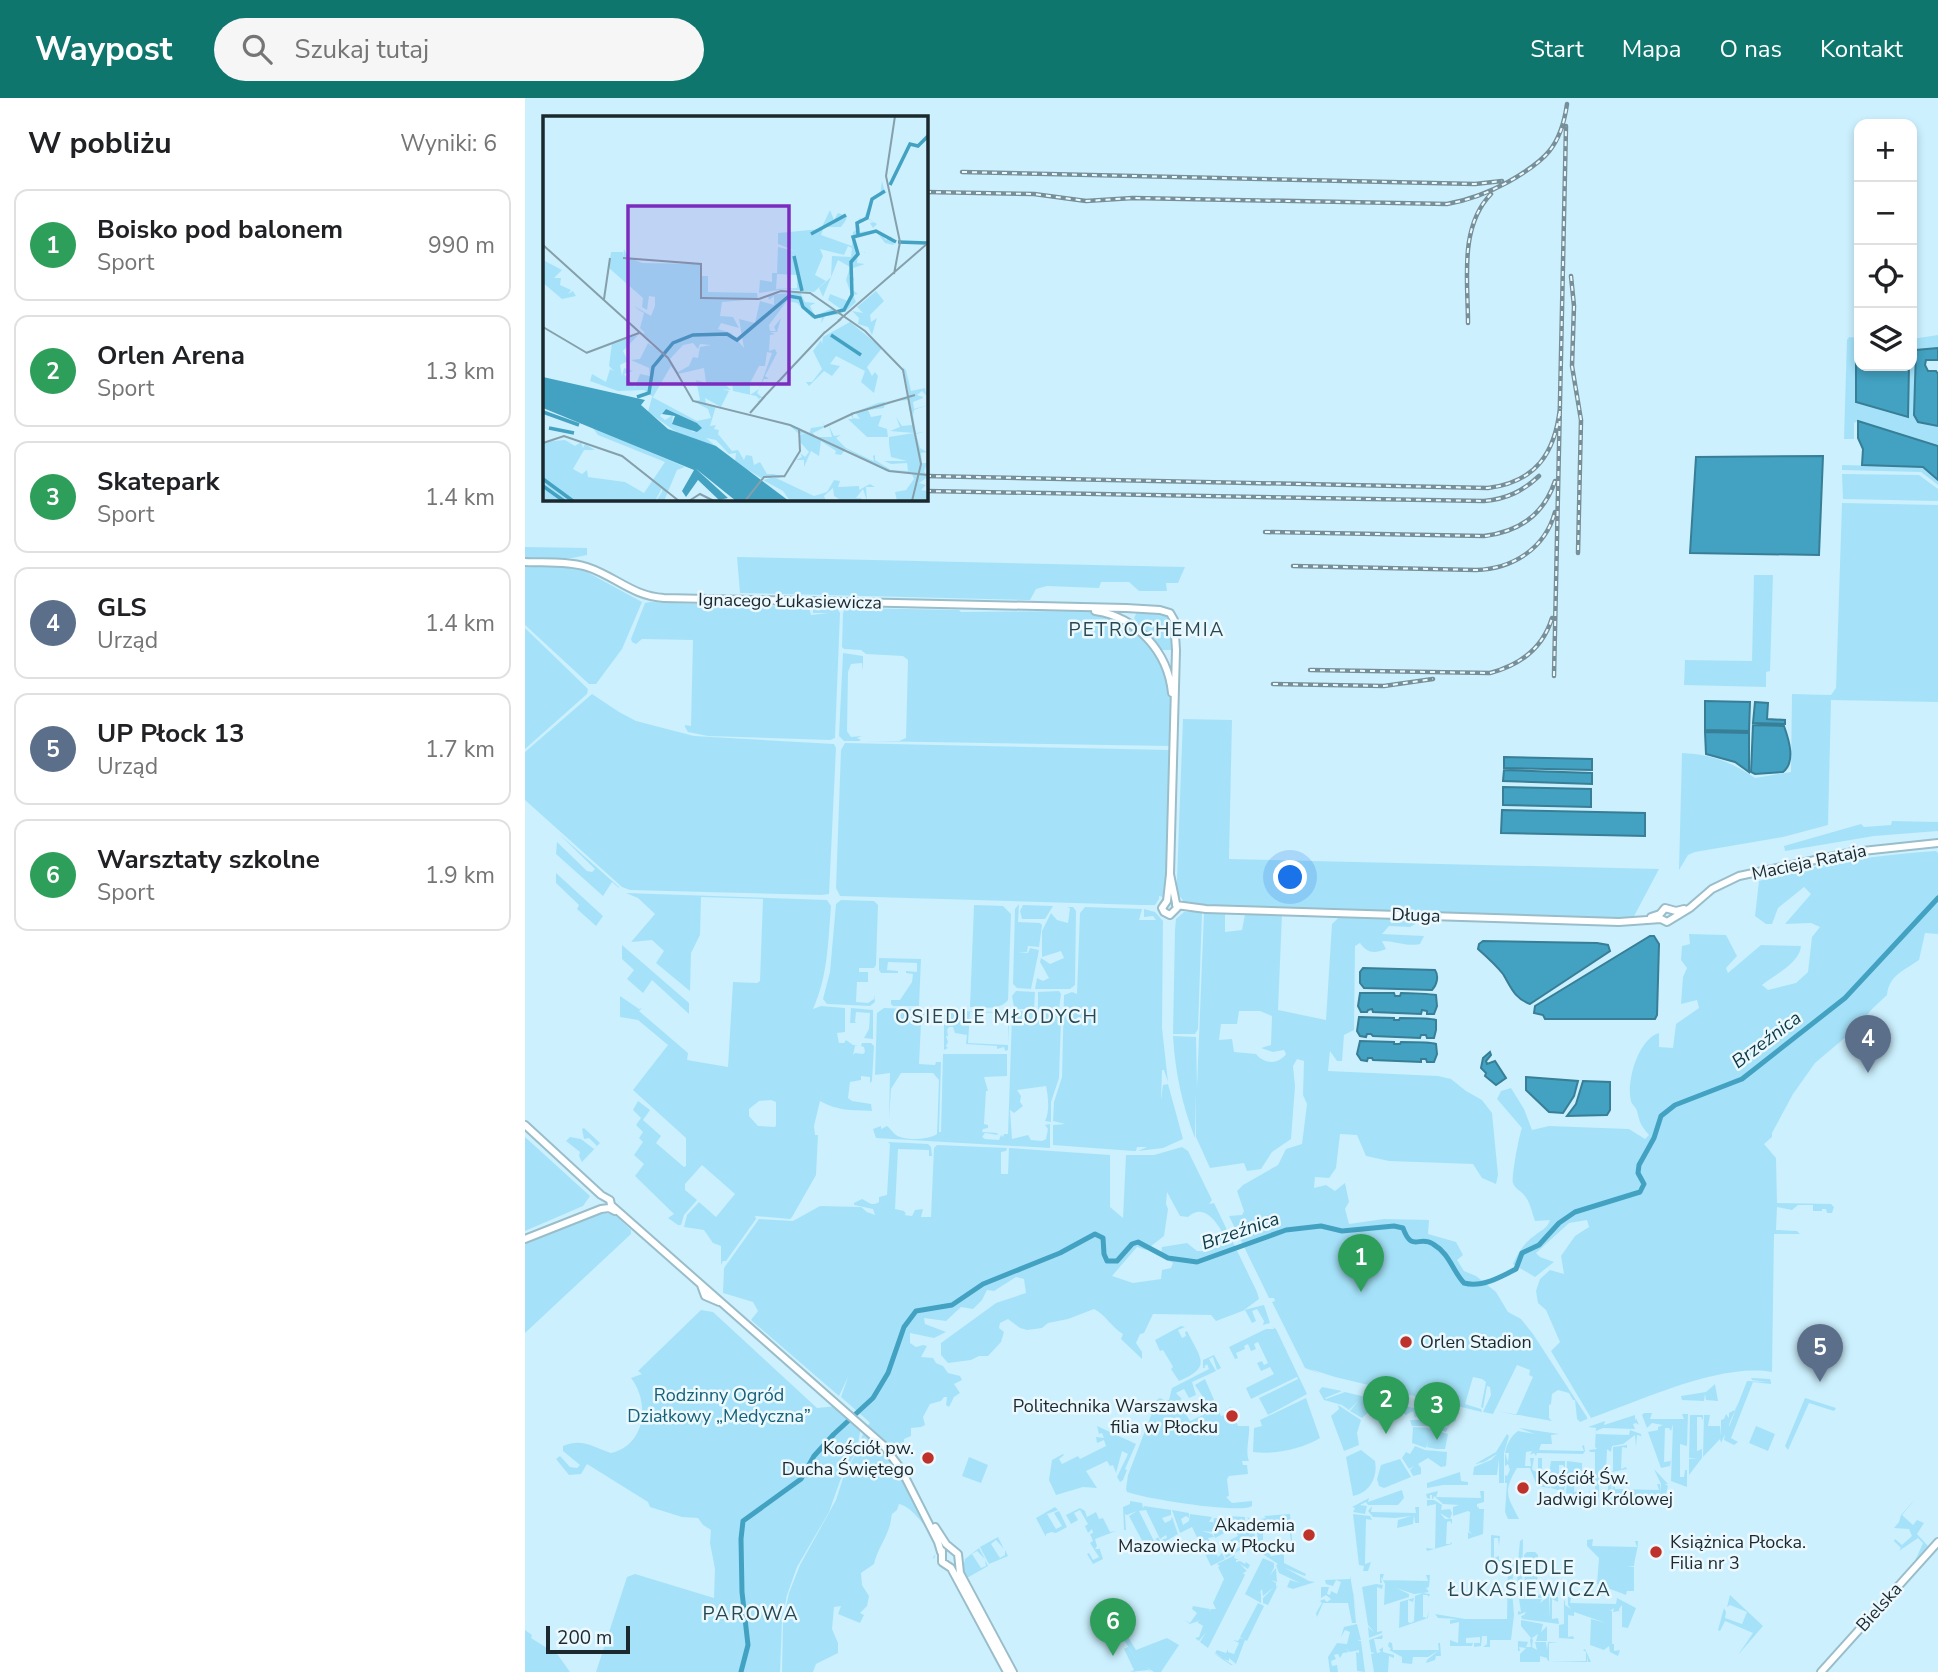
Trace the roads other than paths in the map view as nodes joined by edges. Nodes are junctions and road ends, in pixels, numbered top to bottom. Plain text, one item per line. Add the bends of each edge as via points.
1 (525, 562) edge
2 (1062, 608) junction
3 (1126, 608) junction
4 (1146, 609) junction
5 (1117, 616) junction
6 (1142, 632) junction
7 (1176, 643) junction
8 (1155, 646) junction
9 (1174, 706) junction
10 (1938, 843) edge
11 (1170, 874) junction
12 (1167, 901) junction
13 (1176, 906) junction
14 (1690, 908) junction
15 (1673, 910) junction
16 (1660, 916) junction
17 (1673, 919) junction
18 (525, 1125) edge
19 (605, 1204) junction
20 (525, 1239) edge
21 (913, 1493) junction
22 (1938, 1542) edge
23 (949, 1547) junction
24 (941, 1552) junction
25 (955, 1566) junction
26 (1007, 1672) edge
27 (1013, 1672) edge
28 (1821, 1672) edge

1 - 2 main road, Ignacego Łukasiewicza via 582,566 633,591 660,598
2 - 3 main road, Ignacego Łukasiewicza
2 - 5 main road, Ignacego Łukasiewicza
3 - 4 main road, Ignacego Łukasiewicza
3 - 5 main road via 1127,617
4 - 6 main road via 1133,616
4 - 7 main road, Ignacego Łukasiewicza via 1172,616
5 - 6 main road, Ignacego Łukasiewicza
6 - 8 main road, Ignacego Łukasiewicza
7 - 8 main road via 1168,652
7 - 9 main road, Ignacego Łukasiewicza
8 - 9 main road, Ignacego Łukasiewicza via 1169,672
9 - 11 main road, Ignacego Łukasiewicza
10 - 14 main road, Macieja Rataja via 1864,850 1739,876 1712,889
11 - 12 main road, Ignacego Łukasiewicza
11 - 13 main road, Ignacego Łukasiewicza
12 - 13 main road
12 - 13 main road via 1164,912 1171,915
13 - 16 main road, Długa via 1629,922
14 - 15 main road
14 - 17 main road, Macieja Rataja
15 - 16 main road via 1665,908
15 - 17 main road
16 - 17 main road via 1667,922
18 - 19 main road
19 - 20 main road
19 - 21 main road via 623,1214 877,1438
21 - 23 main road
21 - 24 main road
22 - 28 main road, Bielska
23 - 24 main road
23 - 25 main road via 958,1555
24 - 25 main road via 943,1563
25 - 26 main road
25 - 27 main road

